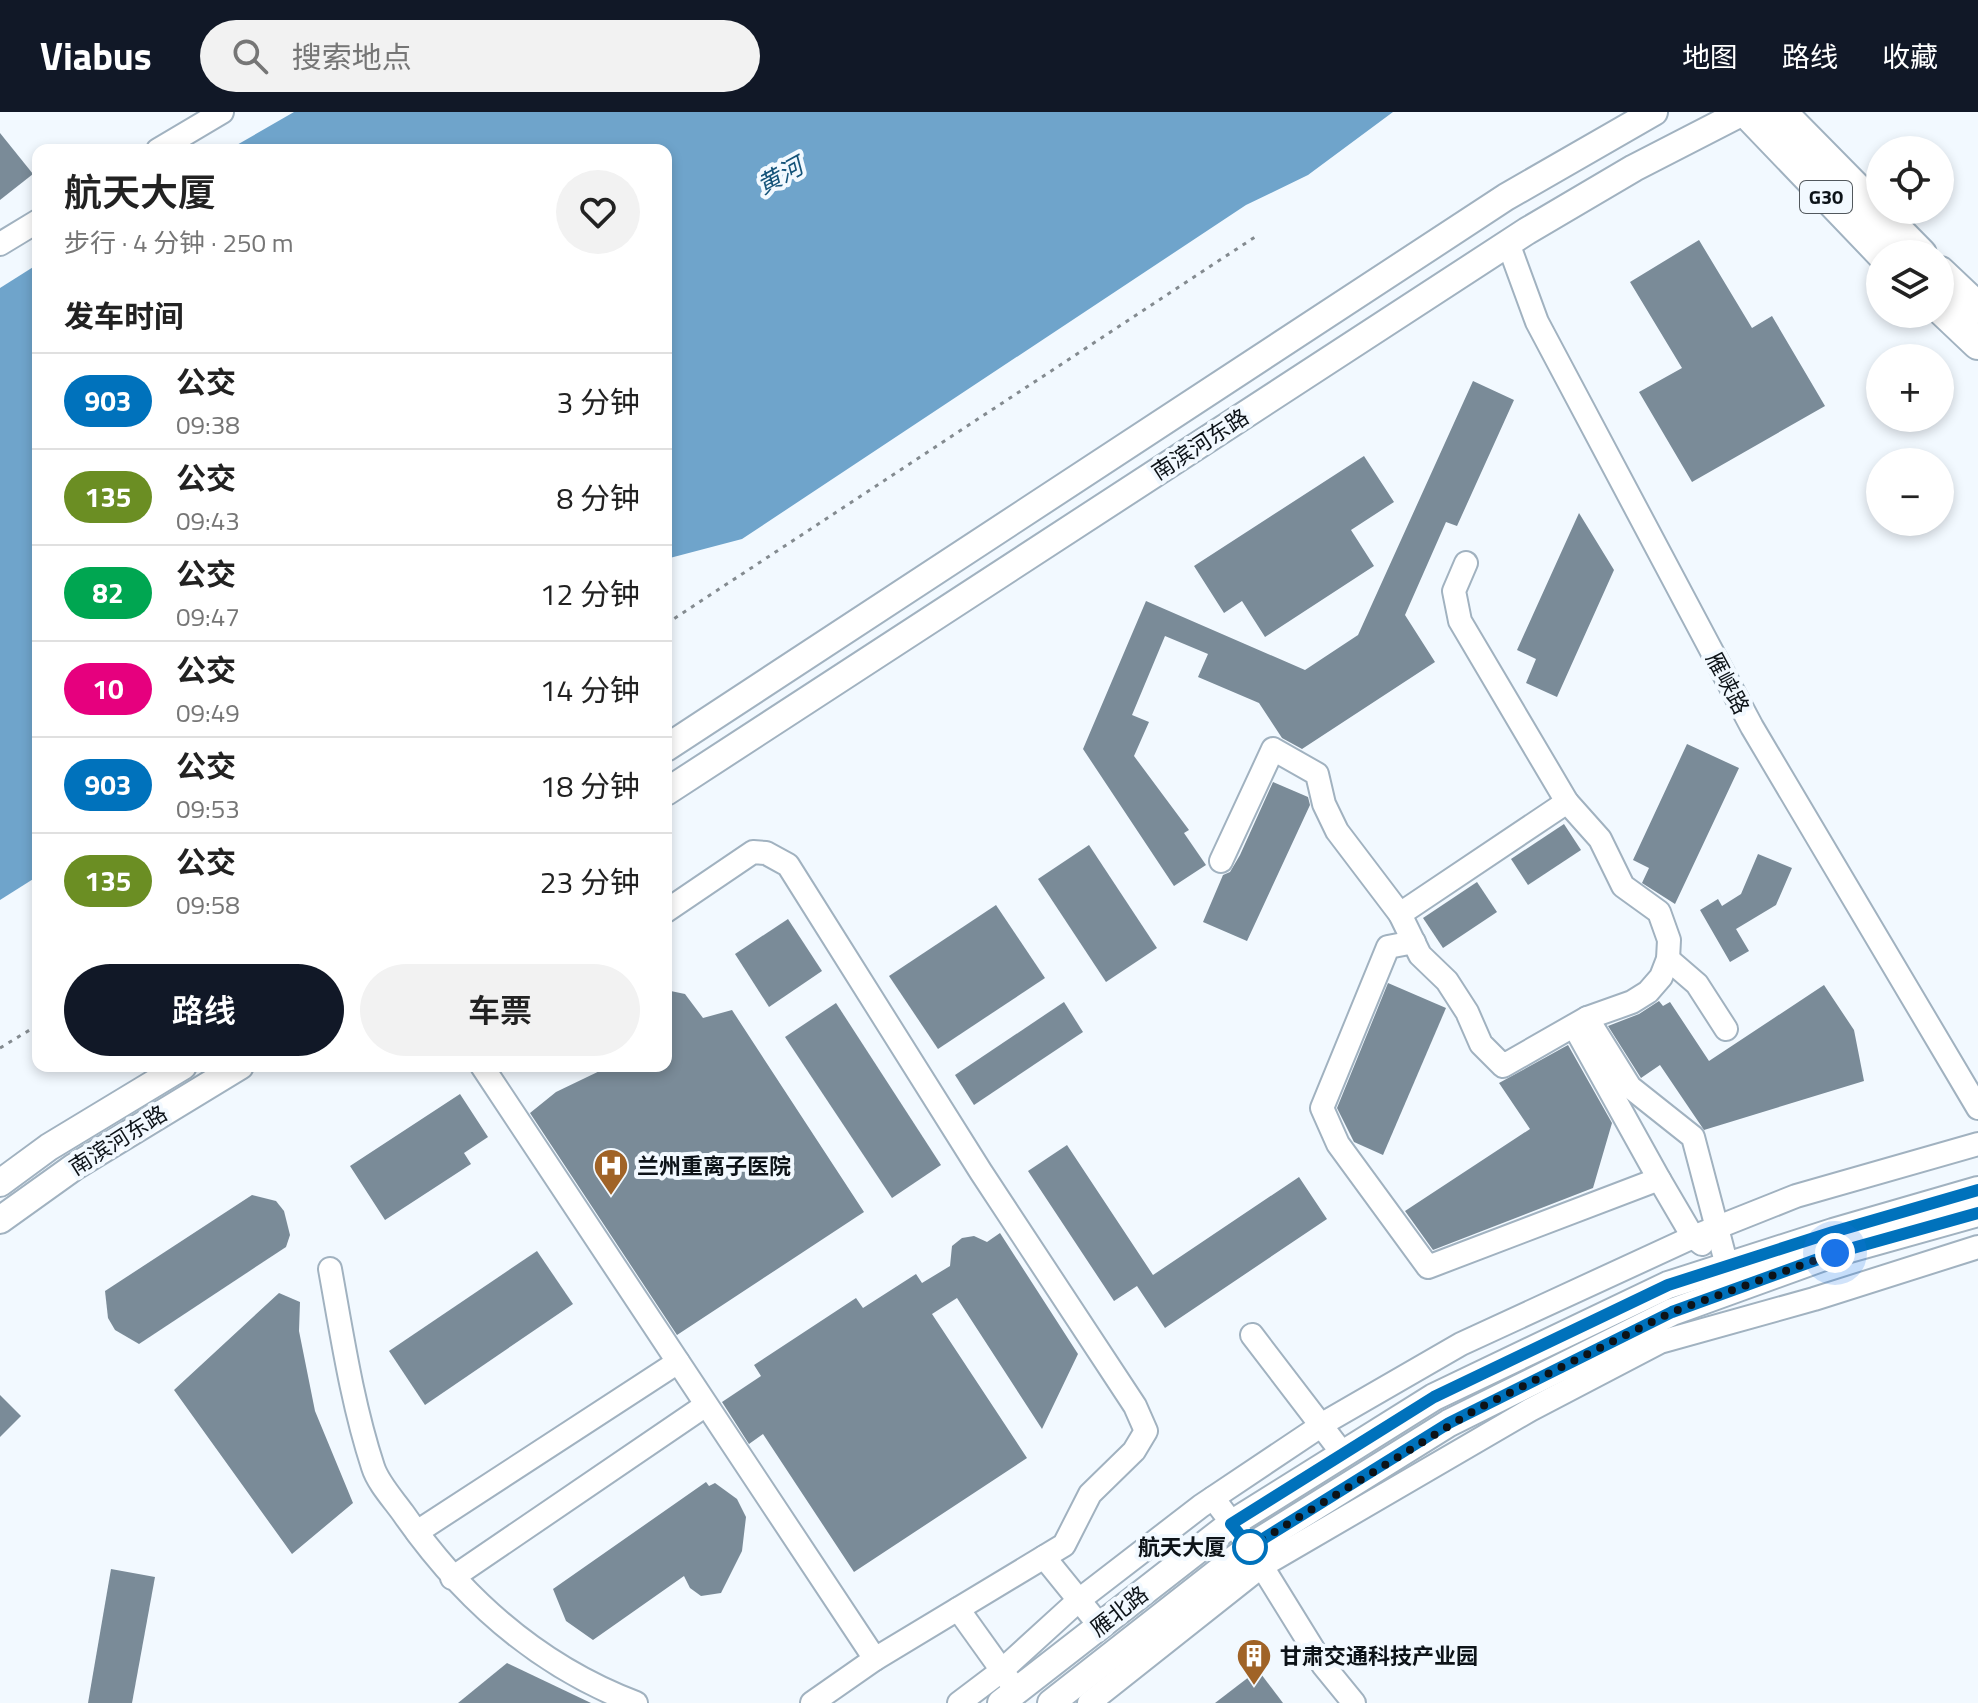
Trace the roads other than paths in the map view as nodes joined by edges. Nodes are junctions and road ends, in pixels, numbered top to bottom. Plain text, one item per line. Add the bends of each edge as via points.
1 (222, 112) edge
2 (1654, 112) edge
3 (1744, 112) edge
4 (1784, 128) edge
5 (168, 144) edge
6 (32, 225) edge
7 (1454, 231) junction
8 (1871, 240) edge
9 (1906, 240) edge
10 (1508, 243) junction
11 (0, 244) edge
12 (1475, 265) junction
13 (1954, 285) edge
14 (1978, 308) edge
15 (1954, 321) edge
16 (1978, 344) edge
17 (1466, 563) dead end
18 (672, 744) edge
19 (672, 788) edge
20 (1567, 802) junction
21 (1221, 861) dead end
22 (672, 907) edge
23 (1400, 914) junction
24 (1414, 942) junction
25 (1668, 959) junction
26 (1581, 1022) junction
27 (1726, 1029) dead end
28 (173, 1072) edge
29 (230, 1072) edge
30 (486, 1072) edge
31 (1978, 1108) edge
32 (1978, 1144) edge
33 (1659, 1179) junction
34 (0, 1183) edge
35 (1978, 1190) edge
36 (1978, 1213) edge
37 (0, 1220) edge
38 (1715, 1228) junction
39 (1693, 1237) junction
40 (1978, 1247) edge
41 (1727, 1266) junction
42 (330, 1269) dead end
43 (1252, 1335) dead end
44 (678, 1362) junction
45 (706, 1405) junction
46 (1320, 1426) junction
47 (1343, 1454) junction
48 (1213, 1498) junction
49 (1231, 1524) junction
50 (417, 1532) junction
51 (1044, 1557) junction
52 (1256, 1557) junction
53 (452, 1578) junction
54 (1079, 1600) junction
55 (958, 1609) junction
56 (1100, 1626) junction
57 (875, 1659) junction
58 (1006, 1688) edge
59 (636, 1703) edge
60 (812, 1703) edge
61 (959, 1703) edge
62 (1051, 1703) edge
63 (1089, 1703) edge
64 (1354, 1703) edge

1 - 5 street
2 - 7 main road, 南滨河东路
3 - 4 highway, G30
3 - 10 main road, 南滨河东路 via 1634,168
4 - 8 highway, G30
4 - 9 highway, G30
6 - 11 street
7 - 12 main road
7 - 18 main road, 南滨河东路
10 - 12 main road, 南滨河东路
10 - 31 street, 雁峡路 via 1537,322 1752,727
12 - 19 main road, 南滨河东路
13 - 14 highway
15 - 16 highway
17 - 20 street via 1454,591 1460,621
20 - 23 street
20 - 25 street via 1600,839 1623,886 1659,912 1669,940
21 - 23 street via 1273,749 1317,774 1337,831
22 - 51 street via 753,852 788,865 1135,1406 1146,1431 1134,1451 1090,1494 1064,1545
23 - 24 street
24 - 26 street via 1447,981 1481,1044 1503,1066
24 - 33 street via 1388,947 1322,1108 1338,1144 1428,1267
25 - 26 street via 1648,992
25 - 27 street via 1697,984
26 - 33 street
26 - 38 street via 1630,1087 1693,1137
28 - 34 main road, 南滨河东路
29 - 37 main road, 南滨河东路 via 74,1167
30 - 44 street
32 - 38 street via 1796,1196
33 - 39 street
35 - 41 main road, 雁北路
36 - 52 main road, 雁北路 via 1835,1253 1672,1312 1449,1423
38 - 39 street
38 - 41 street
39 - 41 street
39 - 46 street via 1461,1344
40 - 52 street via 1660,1342
41 - 47 main road, 雁北路 via 1668,1285 1434,1397
42 - 50 street via 374,1471
43 - 46 street
44 - 45 street
44 - 50 street
45 - 53 street
45 - 57 street
46 - 47 street
46 - 48 street
47 - 49 main road, 雁北路
48 - 49 street
48 - 54 street
49 - 52 street
49 - 56 main road, 雁北路
50 - 53 street
51 - 54 street
51 - 55 street
52 - 62 main road, 雁北路
52 - 63 street
52 - 64 street via 1323,1665
53 - 59 street via 535,1651
54 - 56 street
54 - 58 street
55 - 57 street
55 - 58 street
56 - 58 main road, 雁北路
57 - 60 street
58 - 61 street

